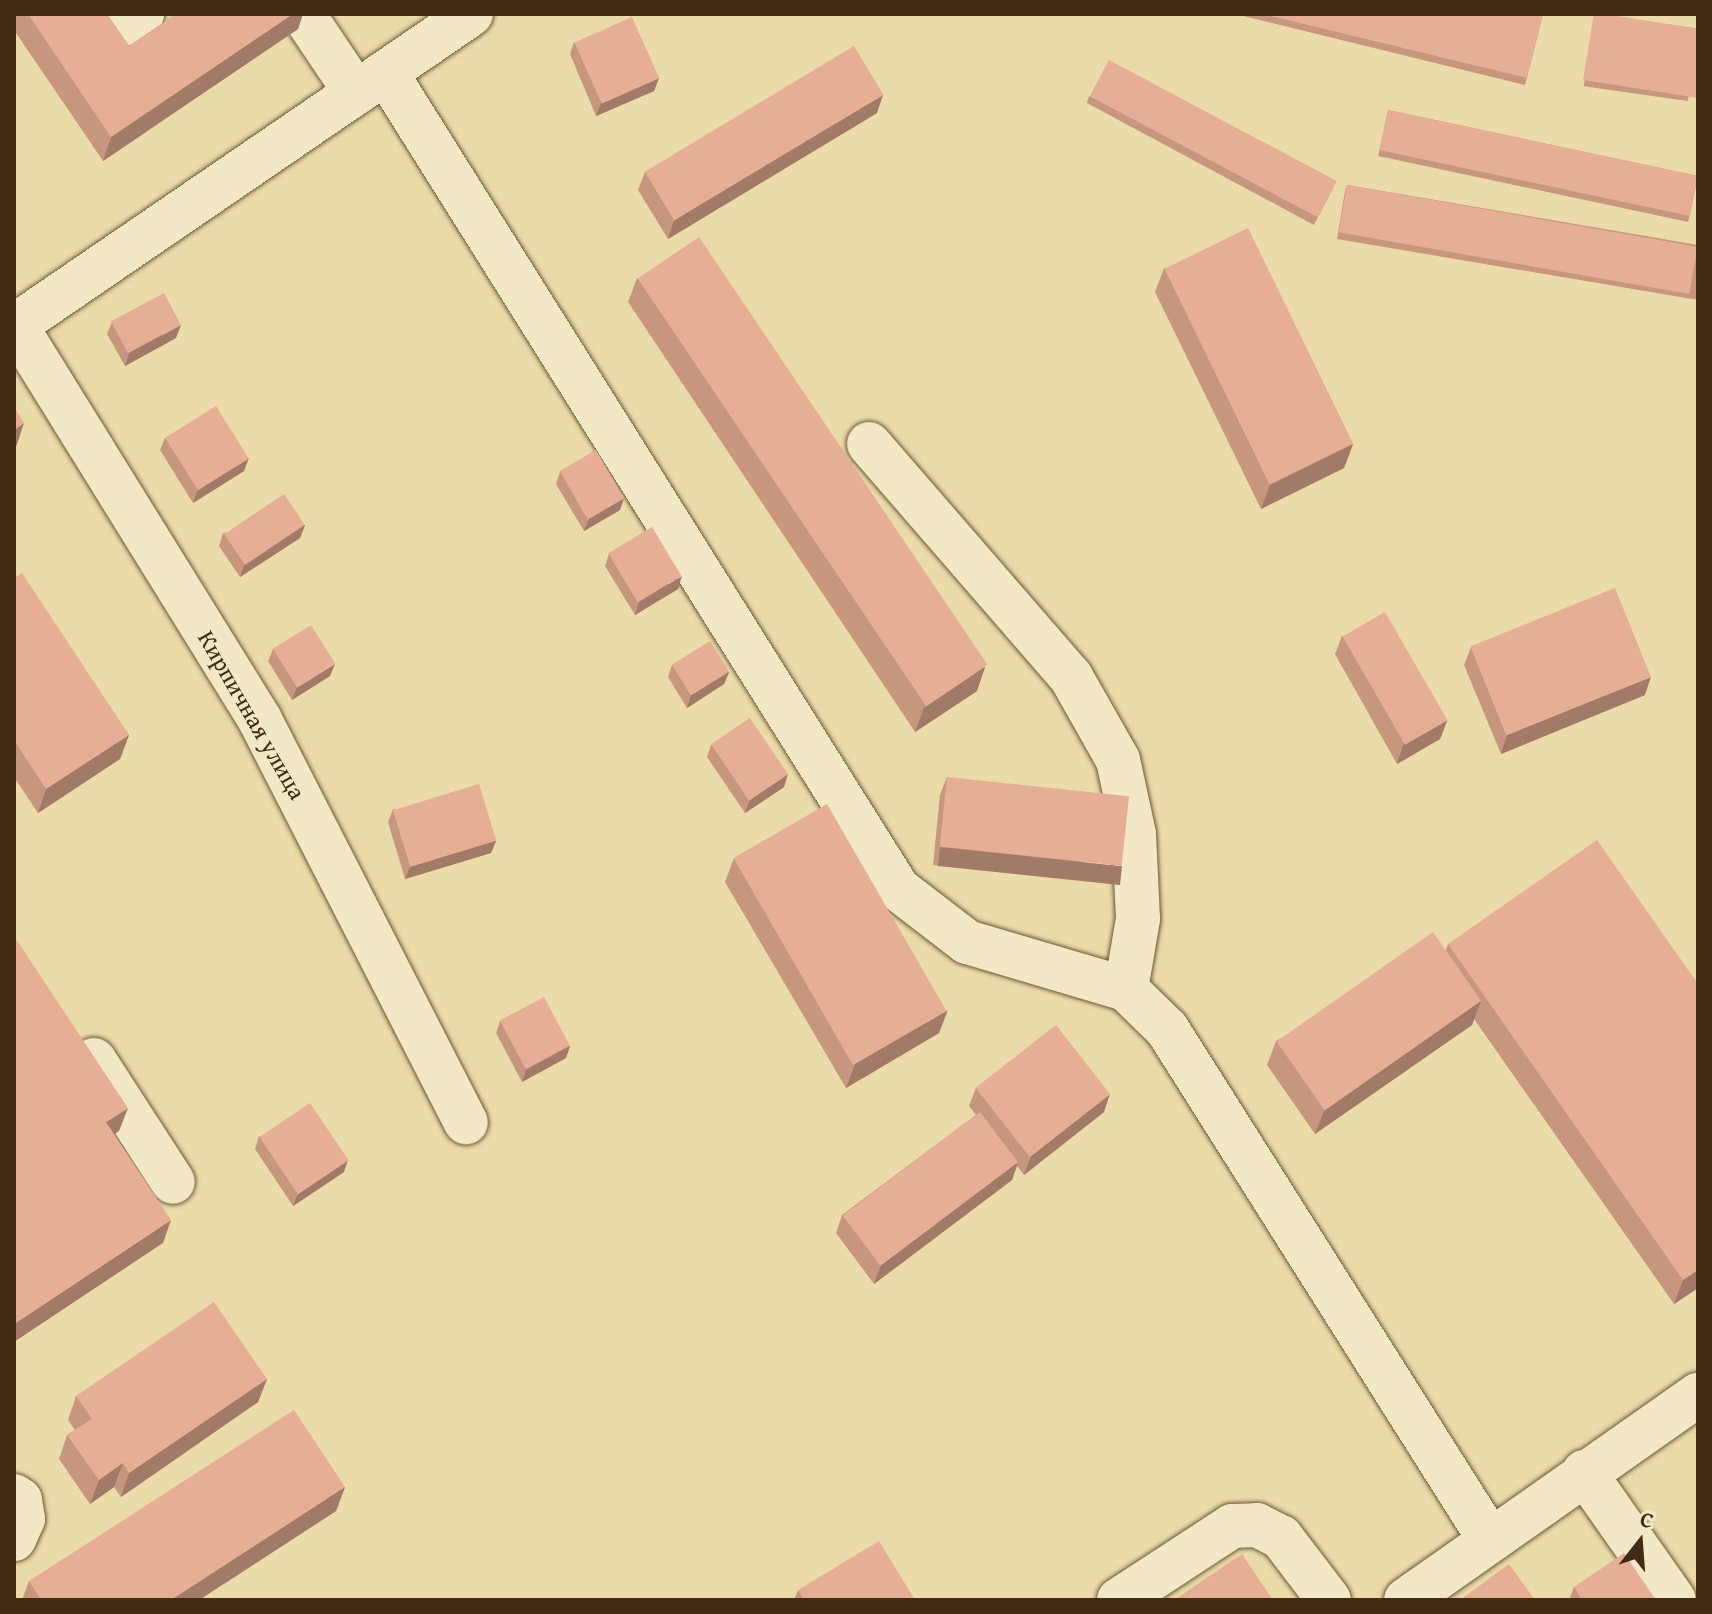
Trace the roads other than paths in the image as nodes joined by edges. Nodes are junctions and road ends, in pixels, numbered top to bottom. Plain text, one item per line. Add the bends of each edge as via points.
1 (113, 14) edge
2 (142, 14) edge
3 (303, 14) edge
4 (471, 14) edge
5 (371, 83) junction
6 (15, 324) edge
7 (869, 444) dead end
8 (1126, 989) junction
9 (73, 1027) edge
10 (466, 1122) dead end
11 (173, 1182) dead end
12 (1698, 1395) edge
13 (1584, 1472) junction
14 (14, 1496) edge
15 (14, 1539) edge
16 (1490, 1540) junction
17 (1119, 1600) edge
18 (1329, 1600) edge
19 (1406, 1600) edge
20 (1674, 1600) edge

1 - 2 street via 128,23
3 - 5 street
4 - 5 street
5 - 6 street
5 - 8 street via 898,889 967,942
6 - 10 street, Кирпичная улица via 260,720
7 - 8 street via 1071,677 1118,760 1134,834 1138,919
8 - 16 street via 1167,1029
9 - 11 street
12 - 13 street
13 - 16 street
13 - 20 street
14 - 15 street via 20,1500 23,1519
16 - 19 street
17 - 18 street via 1232,1526 1257,1525 1281,1537

